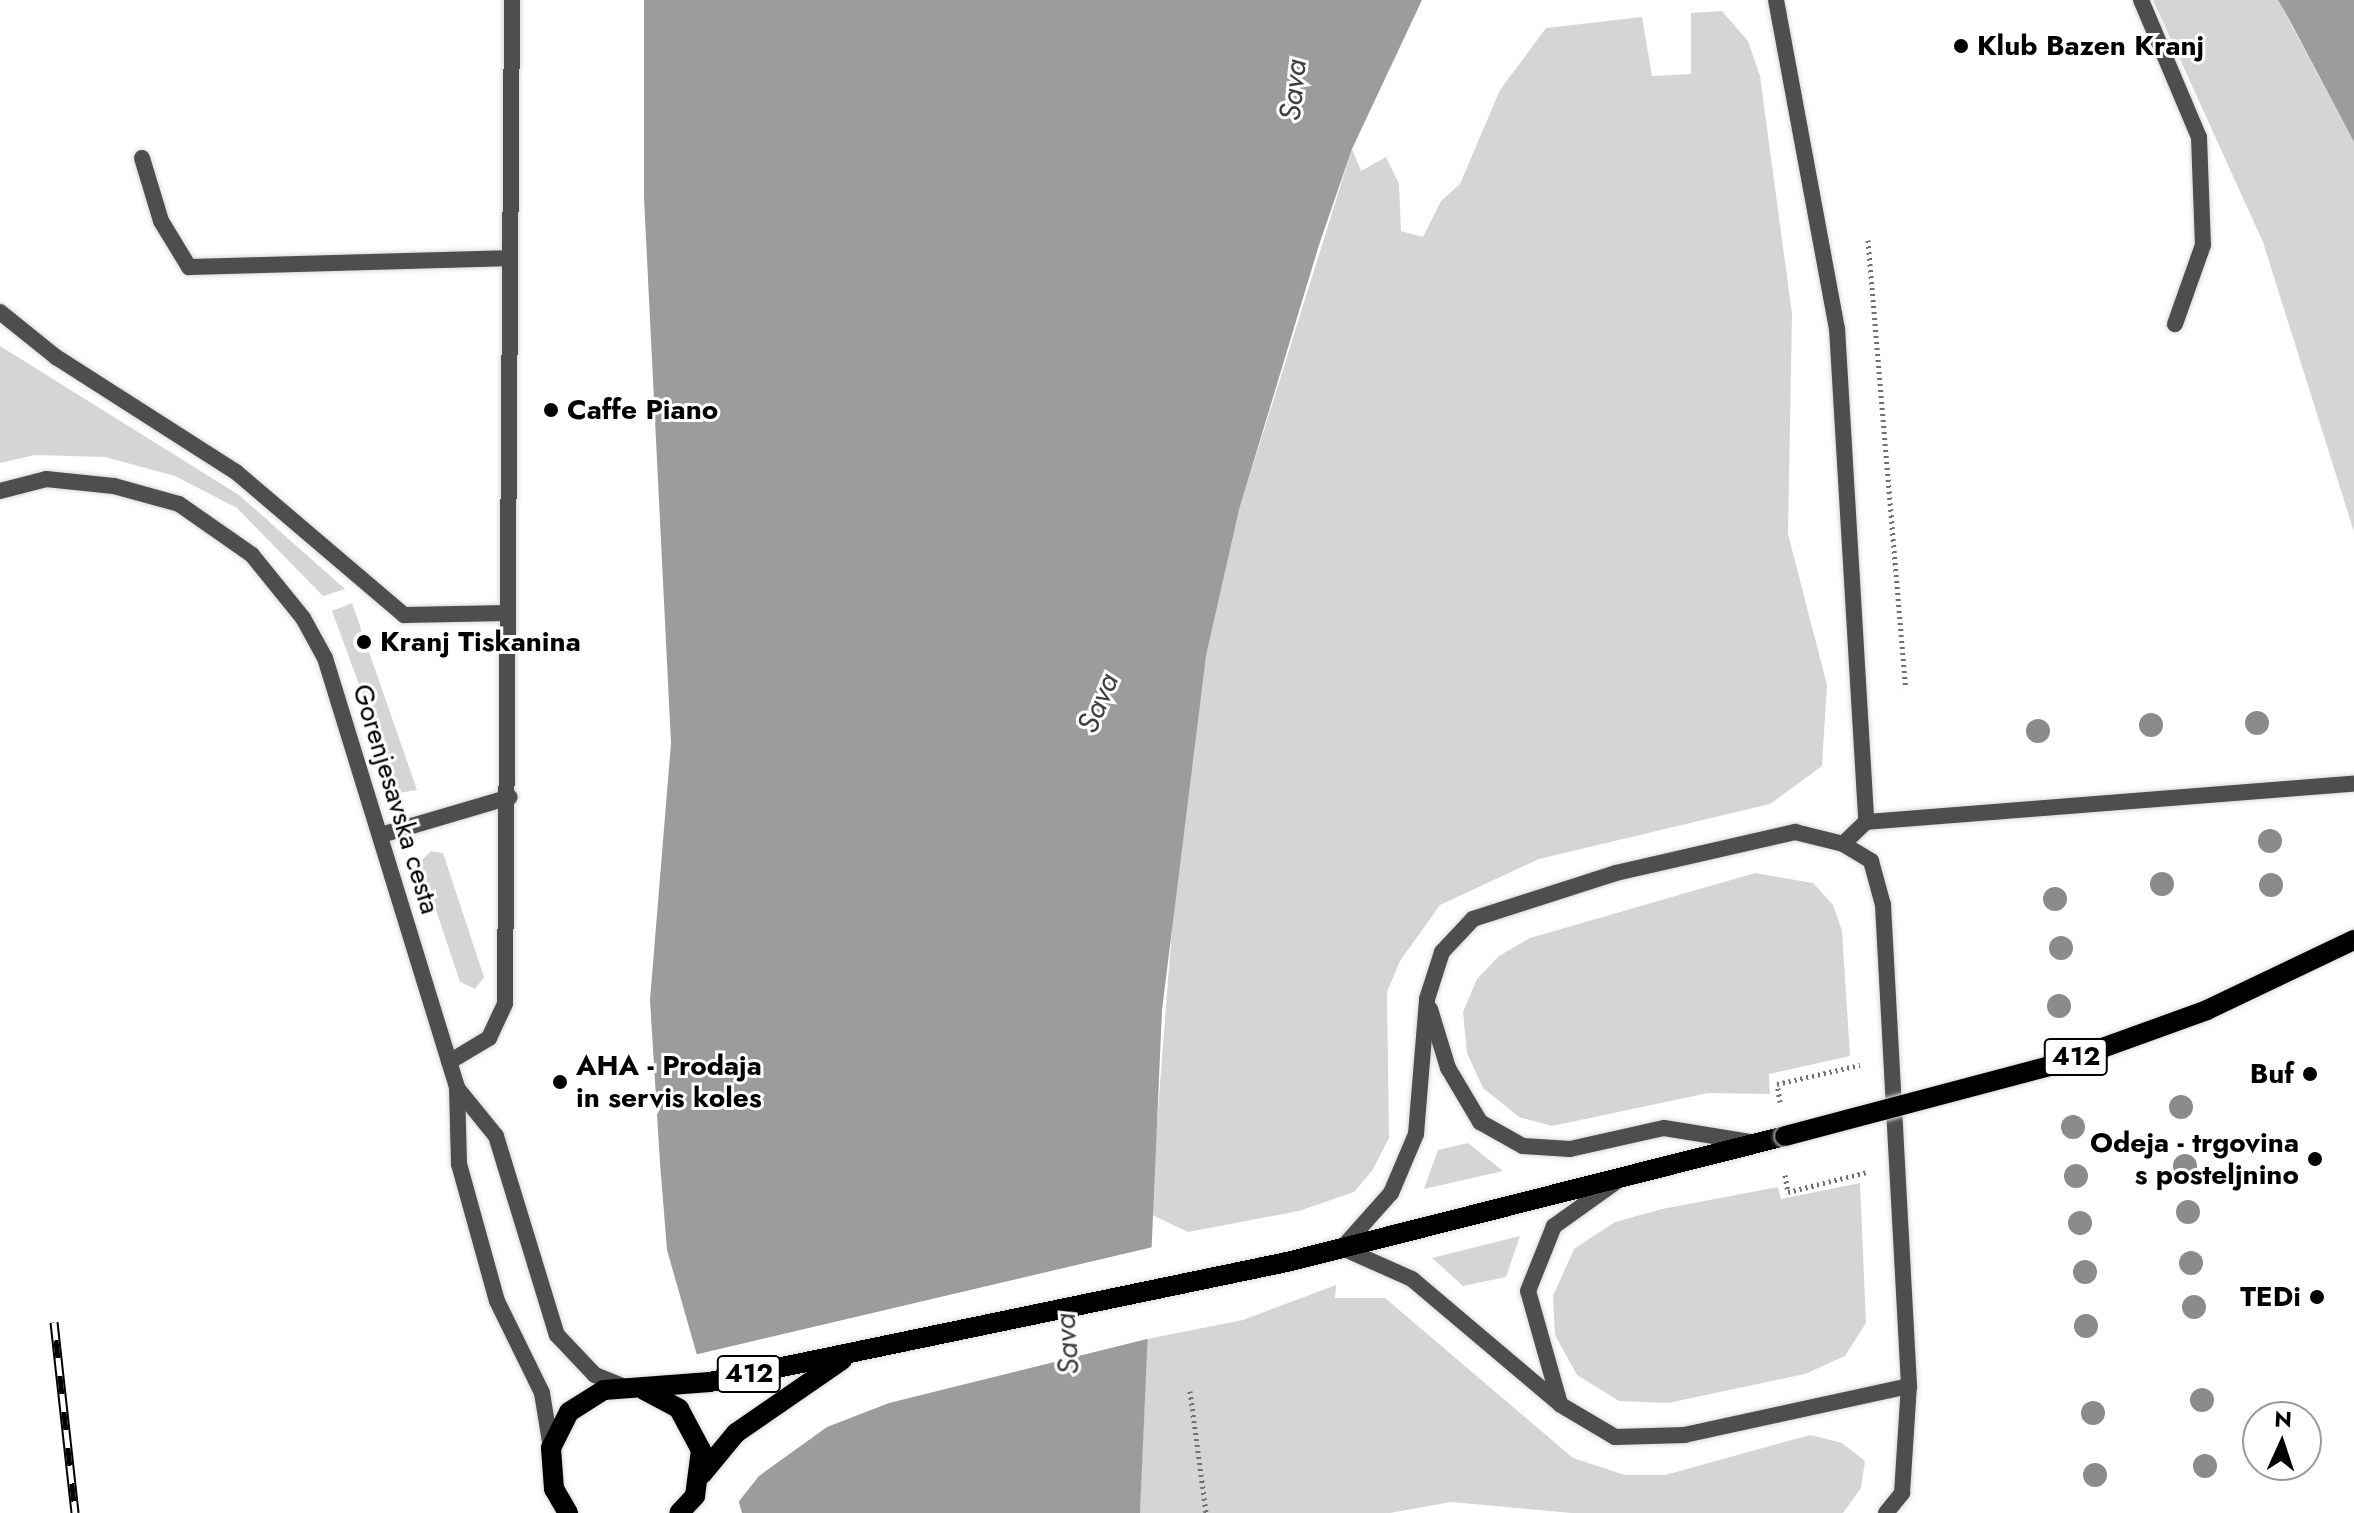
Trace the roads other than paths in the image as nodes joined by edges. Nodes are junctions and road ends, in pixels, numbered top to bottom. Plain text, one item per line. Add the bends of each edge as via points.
1 (512, 0) edge
2 (1776, 0) edge
3 (2141, 0) edge
4 (142, 158) dead end
5 (506, 258) junction
6 (0, 312) edge
7 (2175, 324) dead end
8 (0, 491) edge
9 (508, 613) junction
10 (2354, 784) edge
11 (510, 797) junction
12 (1866, 822) junction
13 (381, 835) junction
14 (1843, 844) junction
15 (2354, 940) edge
16 (1427, 999) junction
17 (449, 1062) junction
18 (457, 1088) junction
19 (1751, 1143) junction
20 (1628, 1173) junction
21 (1342, 1248) junction
22 (860, 1350) junction
23 (1909, 1386) junction
24 (631, 1387) junction
25 (1561, 1405) junction
26 (551, 1448) junction
27 (702, 1474) junction
28 (568, 1513) edge
29 (679, 1513) edge
30 (1886, 1513) edge

1 - 5 street
2 - 12 street via 1837,328
3 - 7 street via 2199,137 2203,245
4 - 5 street via 161,221 189,267
5 - 9 street
6 - 9 street via 56,357 236,472 404,615
8 - 13 street, Gorenjesavska cesta via 46,479 114,486 179,504 252,555 325,658
9 - 11 street
10 - 12 street
11 - 13 street
11 - 17 street via 500,1023 474,1052
12 - 14 street
13 - 17 street, Gorenjesavska cesta
14 - 16 street via 1795,832 1754,838 1485,915 1442,952
14 - 23 street via 1871,861 1883,905
15 - 19 main road, 412, bridge via 2207,1010 2058,1064
16 - 19 street via 1448,1068 1480,1122 1523,1146 1570,1149 1664,1128
16 - 21 street via 1416,1134 1391,1193
17 - 18 street, Gorenjesavska cesta
18 - 24 street, Gorenjesavska cesta via 496,1136 547,1312 571,1354
18 - 26 street, Gorenjesavska cesta via 459,1164 500,1311 542,1393
19 - 20 main road, 412
20 - 21 main road, 412
20 - 25 street via 1554,1226 1537,1257 1528,1291
21 - 22 main road, 412
21 - 25 street via 1412,1279
22 - 24 main road, 412 via 710,1382
22 - 27 main road, 412 via 777,1400
23 - 25 street via 1685,1435 1615,1437
23 - 30 street via 1902,1493
24 - 26 main road, 412 via 585,1398 557,1429
24 - 27 main road, 412 via 660,1394 694,1428
26 - 28 main road via 554,1489
27 - 29 main road, 412

